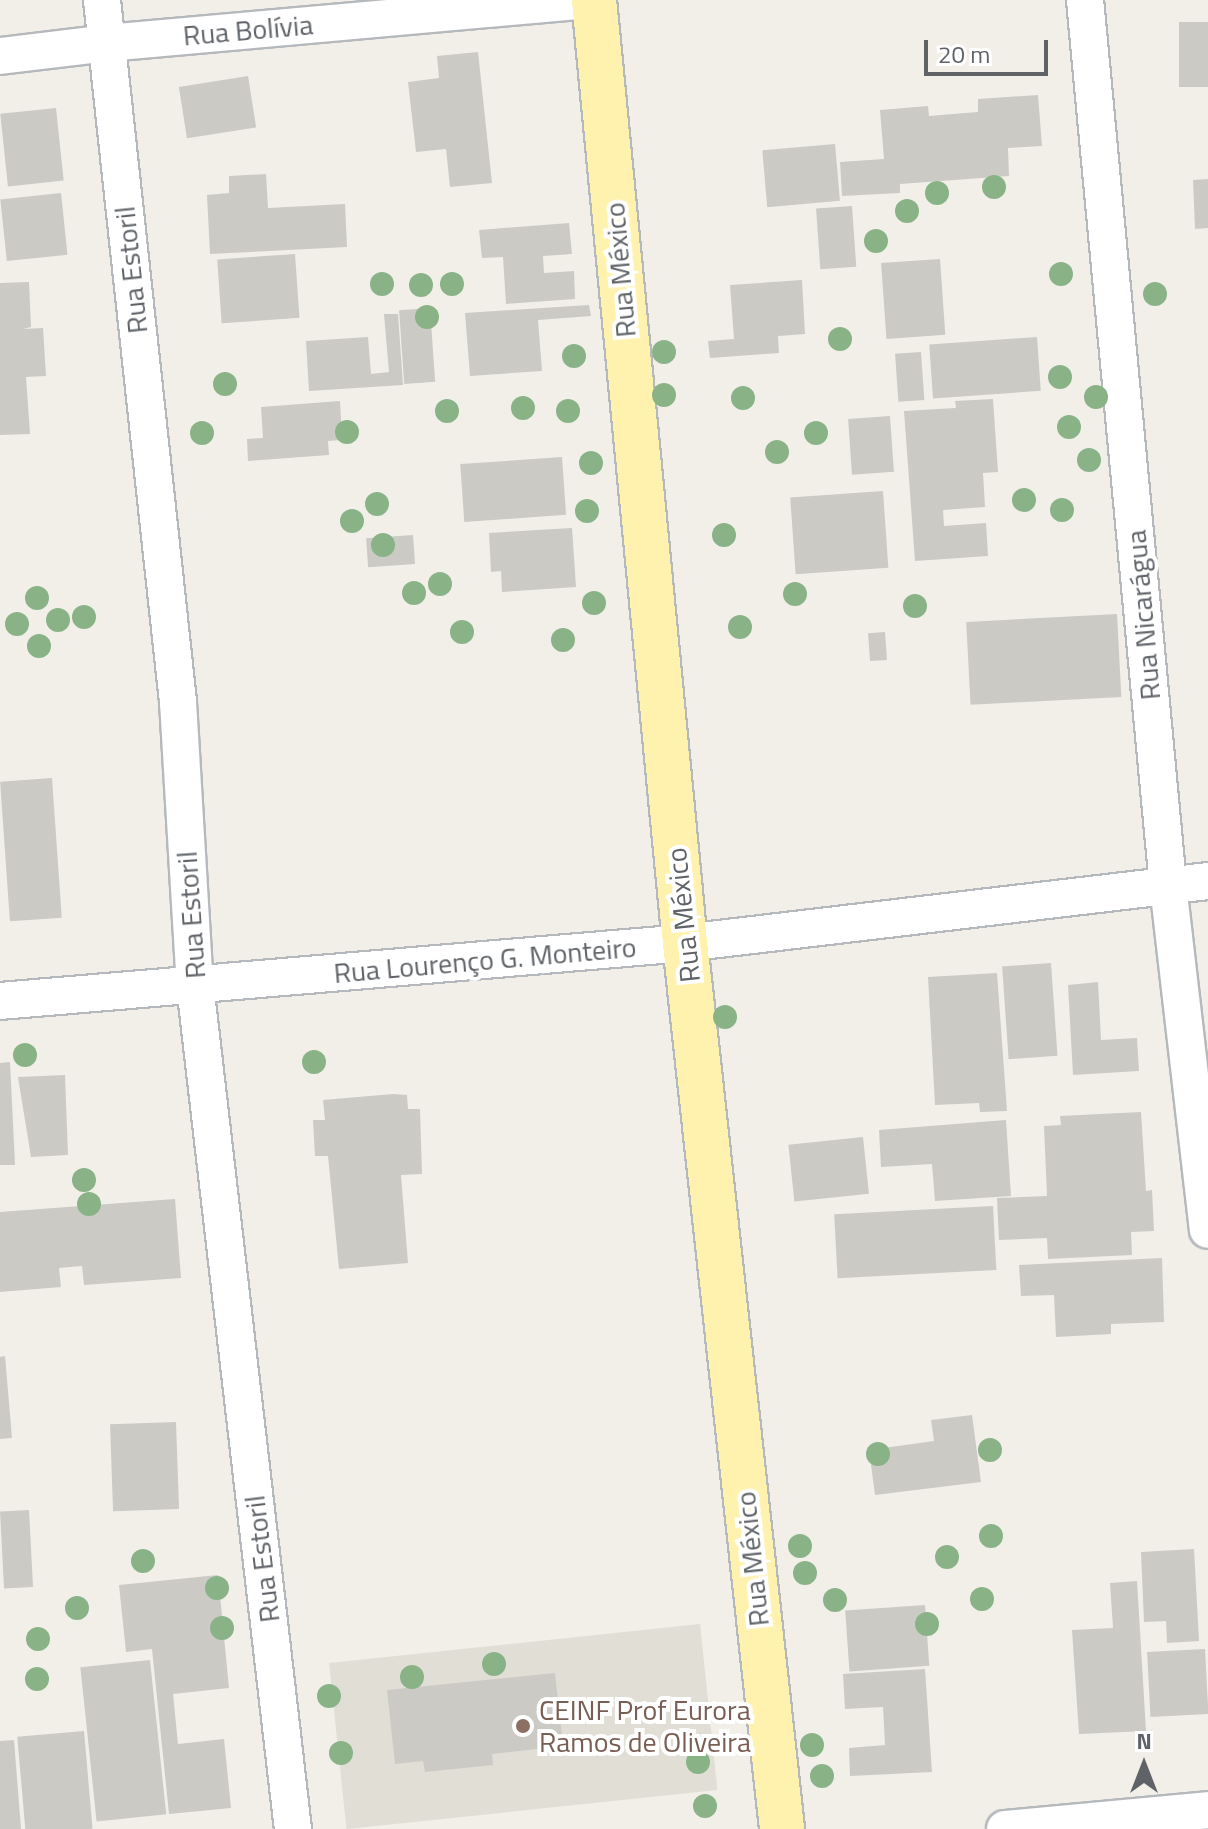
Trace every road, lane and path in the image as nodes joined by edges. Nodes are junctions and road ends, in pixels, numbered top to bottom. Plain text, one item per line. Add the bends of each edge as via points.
1 (102, 0) edge
2 (593, 0) edge
3 (1085, 0) edge
4 (107, 43) junction
5 (0, 56) edge
6 (1208, 881) edge
7 (1168, 885) junction
8 (685, 943) junction
9 (195, 985) junction
10 (0, 1001) edge
11 (1208, 1230) edge
12 (1208, 1810) edge
13 (293, 1829) edge
14 (782, 1829) edge
15 (1005, 1829) edge

1 - 4 street, Rua Estoril
2 - 4 street, Rua Bolívia
2 - 8 main road, Rua México
3 - 7 street, Rua Nicarágua
4 - 5 street, Rua Bolívia
4 - 9 street, Rua Estoril via 178,702
6 - 7 street, Rua Lourenço G. Monteiro
7 - 8 street, Rua Lourenço G. Monteiro
7 - 11 street, Rua Nicarágua
8 - 9 street, Rua Lourenço G. Monteiro
8 - 14 main road, Rua México
9 - 10 street, Rua Lourenço G. Monteiro
9 - 13 street, Rua Estoril
12 - 15 street

